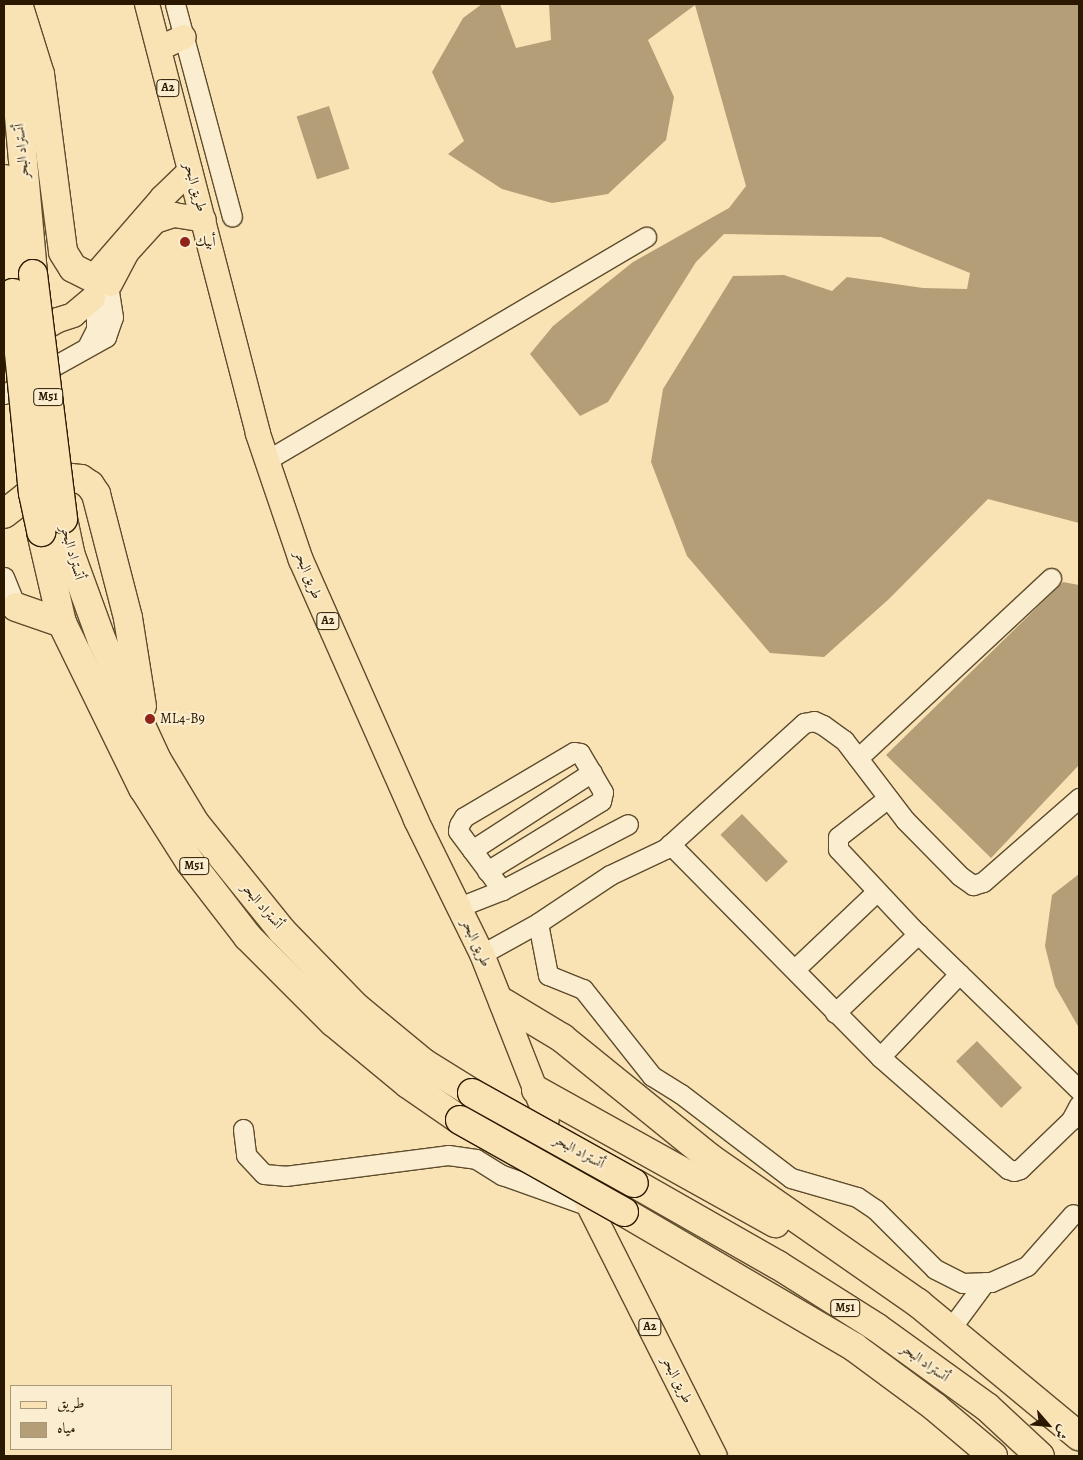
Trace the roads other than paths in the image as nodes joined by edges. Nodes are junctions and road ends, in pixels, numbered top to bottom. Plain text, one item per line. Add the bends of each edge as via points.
1 (9, 4) edge
2 (18, 4) edge
3 (147, 4) edge
4 (175, 4) edge
5 (184, 37) junction
6 (160, 48) junction
7 (190, 171) junction
8 (4, 179) edge
9 (232, 216) dead end
10 (204, 220) junction
11 (646, 237) dead end
12 (16, 276) edge
13 (97, 288) junction
14 (4, 351) edge
15 (4, 394) edge
16 (267, 460) junction
17 (15, 493) edge
18 (4, 514) edge
19 (52, 526) junction
20 (4, 577) edge
21 (1051, 578) dead end
22 (10, 605) edge
23 (62, 622) junction
24 (148, 739) junction
25 (858, 758) junction
26 (592, 772) junction
27 (888, 798) junction
28 (1079, 798) edge
29 (628, 824) dead end
30 (670, 844) junction
31 (472, 850) junction
32 (487, 871) junction
33 (502, 890) junction
34 (876, 892) junction
35 (459, 907) junction
36 (538, 923) junction
37 (918, 934) junction
38 (482, 954) junction
39 (795, 969) junction
40 (959, 974) junction
41 (504, 1003) junction
42 (835, 1013) junction
43 (880, 1057) junction
44 (536, 1090) junction
45 (1079, 1090) edge
46 (1079, 1106) edge
47 (547, 1118) dead end
48 (243, 1129) dead end
49 (587, 1202) joint
50 (1073, 1214) dead end
51 (985, 1282) junction
52 (918, 1303) junction
53 (951, 1328) junction
54 (1079, 1436) edge
55 (715, 1456) edge
56 (994, 1456) edge
57 (1040, 1456) edge

1 - 12 highway, أتستراد البحر / M51
2 - 13 highway via 40,74 63,252 73,268
3 - 6 main road, طريق البحر / A2
4 - 5 street
5 - 6 main road
5 - 9 street
6 - 7 main road, طريق البحر / A2
7 - 10 main road, طريق البحر / A2
7 - 13 main road via 162,198
8 - 12 highway, أتستراد البحر / M51
10 - 13 main road via 174,215 155,221
10 - 16 main road, طريق البحر / A2
11 - 16 street
12 - 19 highway, أتستراد البحر / M51, bridge via 32,493
13 - 14 main road via 58,320
13 - 15 street via 96,329 87,347
16 - 35 main road, طريق البحر / A2 via 301,560 416,820
17 - 18 highway
17 - 24 highway via 70,478 81,479 96,494 128,618
19 - 23 highway, أتستراد البحر / M51
19 - 24 highway, أتستراد البحر / M51
20 - 22 street
21 - 25 street
22 - 23 highway
23 - 56 highway, أتستراد البحر / M51, bridge via 143,788 190,862 248,937 333,1022 408,1084 460,1120 854,1347
24 - 57 highway, أتستراد البحر / M51, bridge via 195,823 282,931 356,1007 424,1064 778,1265 876,1328 987,1407
25 - 27 street
25 - 30 street via 836,732 814,721 804,723
26 - 31 street
26 - 31 street via 580,752 574,752 464,817 458,832
26 - 32 street via 603,792 601,801
27 - 28 street via 953,869 973,885 983,882
27 - 34 street via 838,837 838,849
29 - 33 street
30 - 36 street via 610,875
30 - 39 street
31 - 32 street
32 - 33 street
33 - 35 street
34 - 37 street
34 - 39 street
35 - 38 main road, طريق البحر / A2
36 - 38 street
36 - 51 street via 548,975 583,989 652,1076 681,1094 791,1178 857,1197 875,1209 935,1268 963,1283
37 - 40 street
37 - 42 street
38 - 41 main road, طريق البحر / A2
39 - 42 street
40 - 43 street
40 - 45 street
41 - 44 main road, طريق البحر / A2
41 - 52 highway via 562,1038 710,1158
42 - 43 street
43 - 46 street via 1014,1172 1072,1120
44 - 47 main road, طريق البحر / A2
44 - 52 highway
48 - 49 street via 246,1155 264,1174 285,1176 448,1155 476,1159 502,1175
49 - 55 main road, طريق البحر / A2
50 - 51 street via 1027,1266
51 - 53 street
52 - 53 highway
53 - 54 highway

